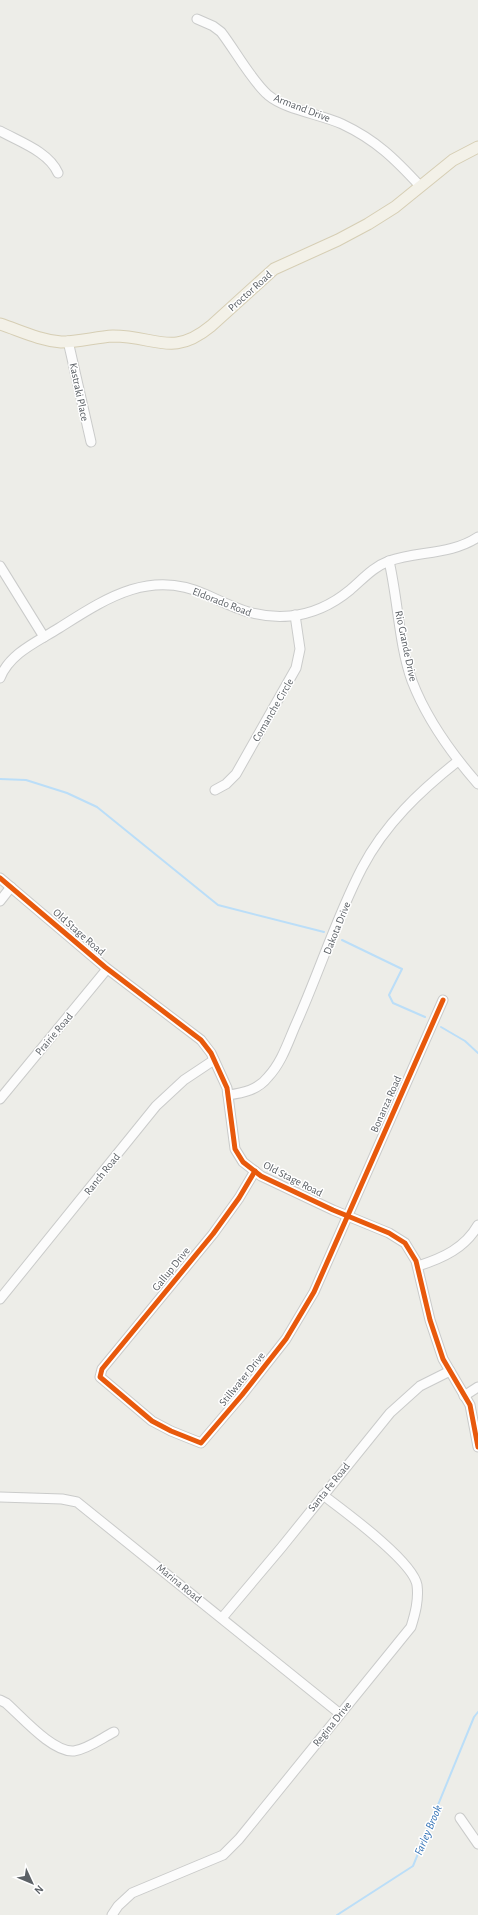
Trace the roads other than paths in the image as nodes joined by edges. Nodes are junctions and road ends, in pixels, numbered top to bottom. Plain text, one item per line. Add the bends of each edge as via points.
1 (196, 19) dead end
2 (0, 132) edge
3 (478, 147) edge
4 (58, 173) dead end
5 (420, 186) junction
6 (0, 324) edge
7 (68, 341) junction
8 (92, 442) dead end
9 (478, 537) edge
10 (389, 561) junction
11 (0, 566) edge
12 (295, 616) junction
13 (44, 637) junction
14 (0, 678) edge
15 (458, 761) junction
16 (478, 784) edge
17 (215, 790) dead end
18 (0, 878) edge
19 (11, 887) junction
20 (0, 901) edge
21 (107, 969) junction
22 (443, 1000) dead end
23 (214, 1060) junction
24 (228, 1095) junction
25 (0, 1099) edge
26 (255, 1171) junction
27 (347, 1216) junction
28 (478, 1225) edge
29 (418, 1266) junction
30 (0, 1299) edge
31 (450, 1371) junction
32 (100, 1377) joint
33 (478, 1387) edge
34 (464, 1396) junction
35 (478, 1447) edge
36 (323, 1495) junction
37 (0, 1497) edge
38 (222, 1618) junction
39 (0, 1700) edge
40 (339, 1713) junction
41 (114, 1732) dead end
42 (460, 1818) dead end
43 (478, 1844) edge
44 (112, 1915) edge

1 - 5 street, Armand Drive via 221,32 269,96 283,104 342,124 371,141 392,157
2 - 4 street via 45,156 53,163
3 - 5 main road, Proctor Road via 453,160
5 - 7 main road, Proctor Road via 368,224 274,269 201,335 189,341 171,345 132,337 112,336
6 - 7 main road, Proctor Road via 39,338
7 - 8 street, Kastraki Place
9 - 10 street, Eldorado Road via 454,549
10 - 12 street, Eldorado Road via 369,573 336,600
10 - 15 street, Rio Grande Drive via 412,680 426,711
11 - 13 street
12 - 13 street, Eldorado Road via 256,615 232,608 194,590 173,586 149,586 122,592 106,599
12 - 17 street, Comanche Circle via 300,649 292,677 236,774
13 - 14 street, Eldorado Road via 15,657 6,666
15 - 16 street, Rio Grande Drive
15 - 24 street, Dakota Drive via 425,787 395,819 362,867 287,1046 268,1078 244,1093
18 - 19 street, Old Stage Road
19 - 20 street
19 - 21 street, Old Stage Road
21 - 23 street, Old Stage Road via 201,1040
21 - 25 street, Prairie Road
22 - 27 street, Bonanza Road
23 - 24 street, Old Stage Road
23 - 30 street, Ranch Road via 184,1080 156,1106
24 - 26 street, Old Stage Road via 235,1149 243,1162
26 - 27 street, Old Stage Road
26 - 32 street, Gallup Drive via 213,1234 102,1369
27 - 29 street, Old Stage Road via 389,1233 405,1243
27 - 32 street, Stillwater Drive via 314,1292 286,1339 242,1396 201,1443 152,1421
28 - 29 street via 462,1246
29 - 31 street, Old Stage Road via 430,1320 442,1359
31 - 34 street, Old Stage Road
31 - 36 street, Santa Fe Road via 420,1386 403,1400
33 - 34 street
34 - 35 street, Old Stage Road via 470,1405
36 - 38 street, Santa Fe Road
36 - 40 street, Regina Drive via 399,1558 417,1584 417,1606 411,1627
37 - 38 street, Marina Road via 62,1499 77,1502
38 - 40 street, Marina Road
39 - 41 street via 46,1739 64,1750 80,1749
40 - 44 street, Regina Drive via 269,1803 223,1855 132,1893
42 - 43 street

